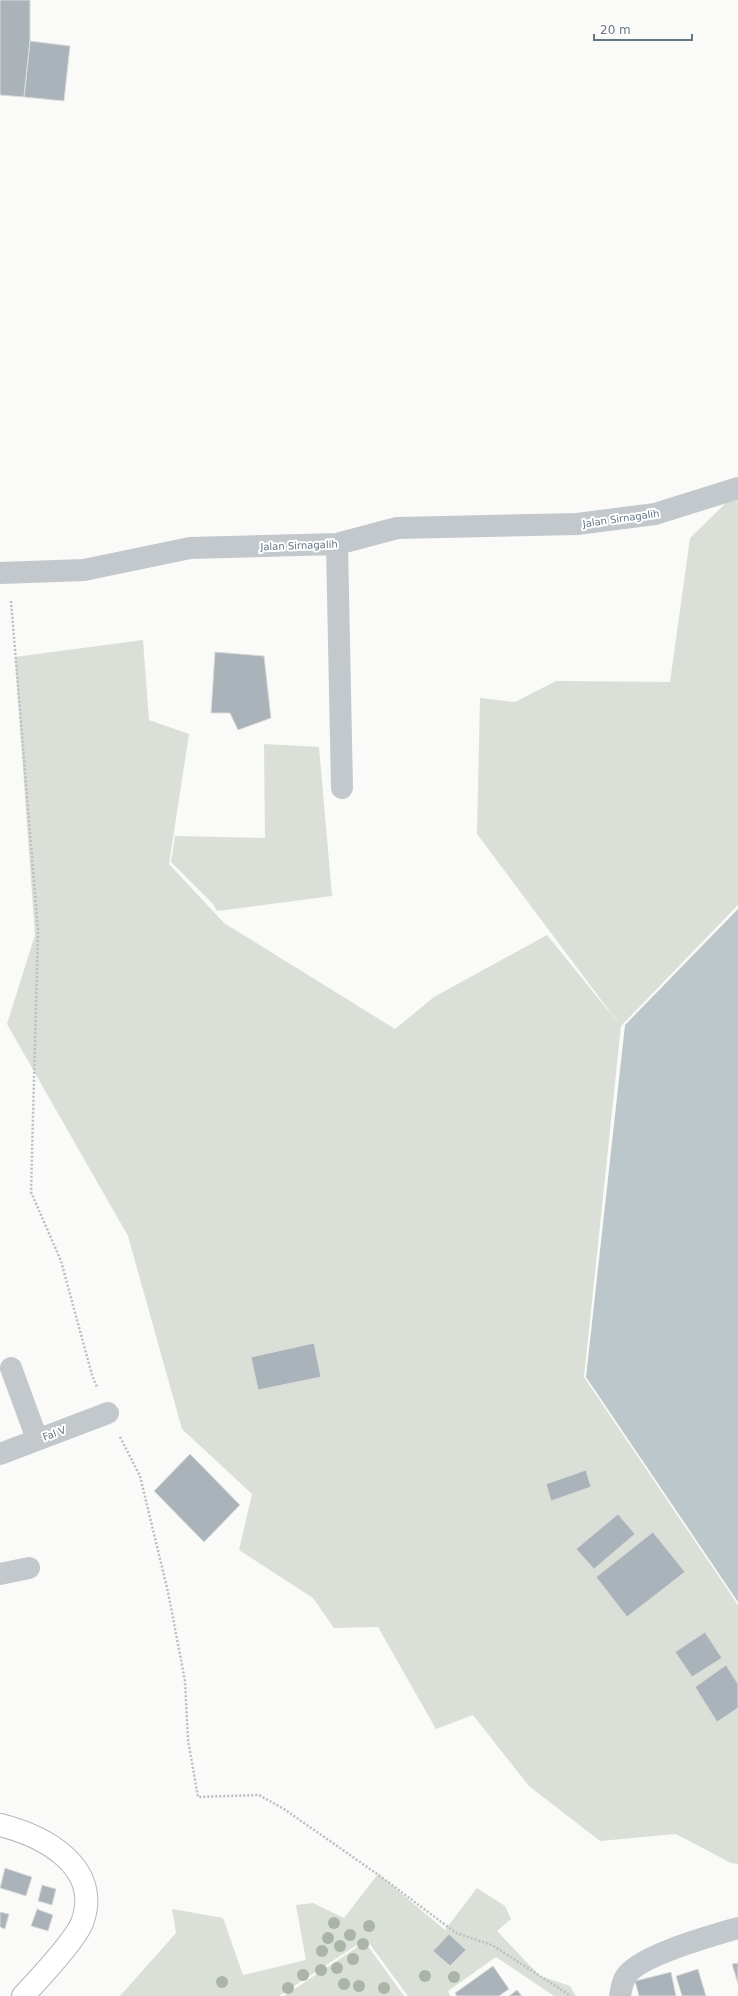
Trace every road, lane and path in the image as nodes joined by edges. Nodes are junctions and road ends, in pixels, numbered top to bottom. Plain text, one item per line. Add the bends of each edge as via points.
1 (738, 488) edge
2 (337, 544) junction
3 (4, 573) edge
4 (342, 788) dead end
5 (11, 1368) dead end
6 (108, 1413) junction
7 (37, 1439) junction
8 (0, 1454) edge
9 (29, 1568) dead end
10 (0, 1574) edge
11 (0, 1825) edge
12 (738, 1928) edge
13 (23, 1996) edge
14 (571, 1996) edge
15 (620, 1996) edge

1 - 2 street, Jalan Sirnagalih via 655,514 577,524 396,528
2 - 3 street, Jalan Sirnagalih via 190,548 84,570
2 - 4 street
3 - 6 path via 38,931 31,1192 61,1261 92,1375
5 - 7 street
6 - 7 street, Fal V
6 - 14 path via 140,1476 168,1592 185,1681 188,1740 198,1797 259,1795 284,1809 380,1876 456,1934 492,1944
7 - 8 street, Fal V
9 - 10 street
11 - 13 main road via 55,1848 71,1861 81,1878 86,1894 81,1924
12 - 15 street via 670,1950 636,1966 625,1978

